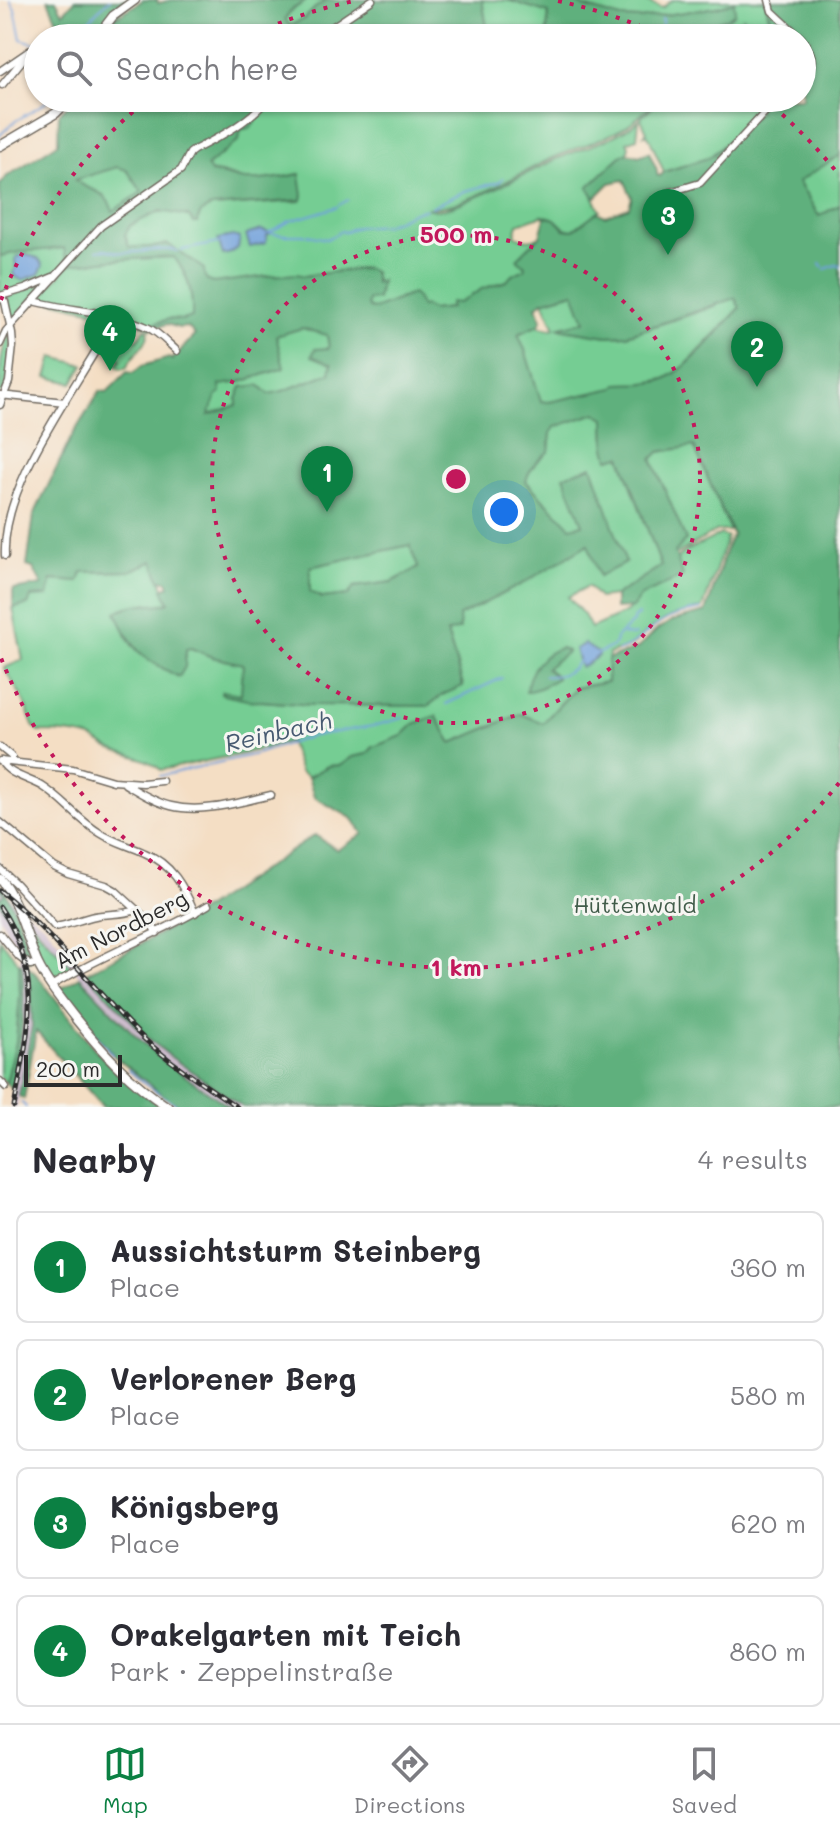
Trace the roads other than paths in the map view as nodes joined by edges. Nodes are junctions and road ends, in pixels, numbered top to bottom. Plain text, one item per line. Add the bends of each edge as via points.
1 (135, 0) edge
2 (372, 0) edge
3 (769, 0) edge
4 (107, 24) edge
5 (337, 24) edge
6 (786, 24) edge
7 (24, 55) edge
8 (24, 60) edge
9 (0, 71) edge
10 (2, 85) edge
11 (57, 112) edge
12 (255, 112) edge
13 (764, 112) edge
14 (0, 146) edge
15 (670, 192) dead end
16 (59, 275) junction
17 (0, 296) edge
18 (34, 301) junction
19 (115, 317) junction
20 (10, 328) junction
21 (0, 344) edge
22 (177, 351) dead end
23 (2, 396) edge
24 (65, 402) junction
25 (0, 405) edge
26 (5, 556) dead end
27 (0, 747) edge
28 (0, 761) edge
29 (12, 762) junction
30 (162, 781) dead end
31 (125, 782) junction
32 (271, 795) dead end
33 (0, 822) edge
34 (0, 869) edge
35 (0, 879) edge
36 (208, 905) dead end
37 (136, 910) junction
38 (195, 913) junction
39 (157, 933) junction
40 (0, 934) edge
41 (38, 964) junction
42 (51, 986) junction
43 (0, 1081) edge
44 (6, 1087) dead end
45 (168, 1107) edge

1 - 4 main road
2 - 5 street
3 - 6 street
7 - 9 street
8 - 10 street
11 - 14 main road
12 - 16 street via 194,150 181,170 101,226
13 - 15 street via 700,183
16 - 17 street
16 - 18 street
17 - 20 street
18 - 19 street
18 - 20 street
19 - 22 street via 150,329
19 - 24 street
20 - 21 street
20 - 23 street via 12,365
23 - 24 street
23 - 25 street
24 - 26 street via 21,485
27 - 29 street
28 - 29 street
28 - 38 street via 5,769 47,789 98,832 161,862 174,873
29 - 31 street via 69,768
30 - 31 street
31 - 32 street via 156,801 187,808
33 - 37 street via 54,867 106,885
34 - 37 street via 55,927
35 - 41 main road via 10,891
36 - 38 street, Am Nordberg
37 - 39 street
38 - 39 street, Am Nordberg
39 - 42 street, Am Nordberg
40 - 41 street via 19,957
41 - 42 main road
42 - 45 main road via 116,1067
43 - 44 street

